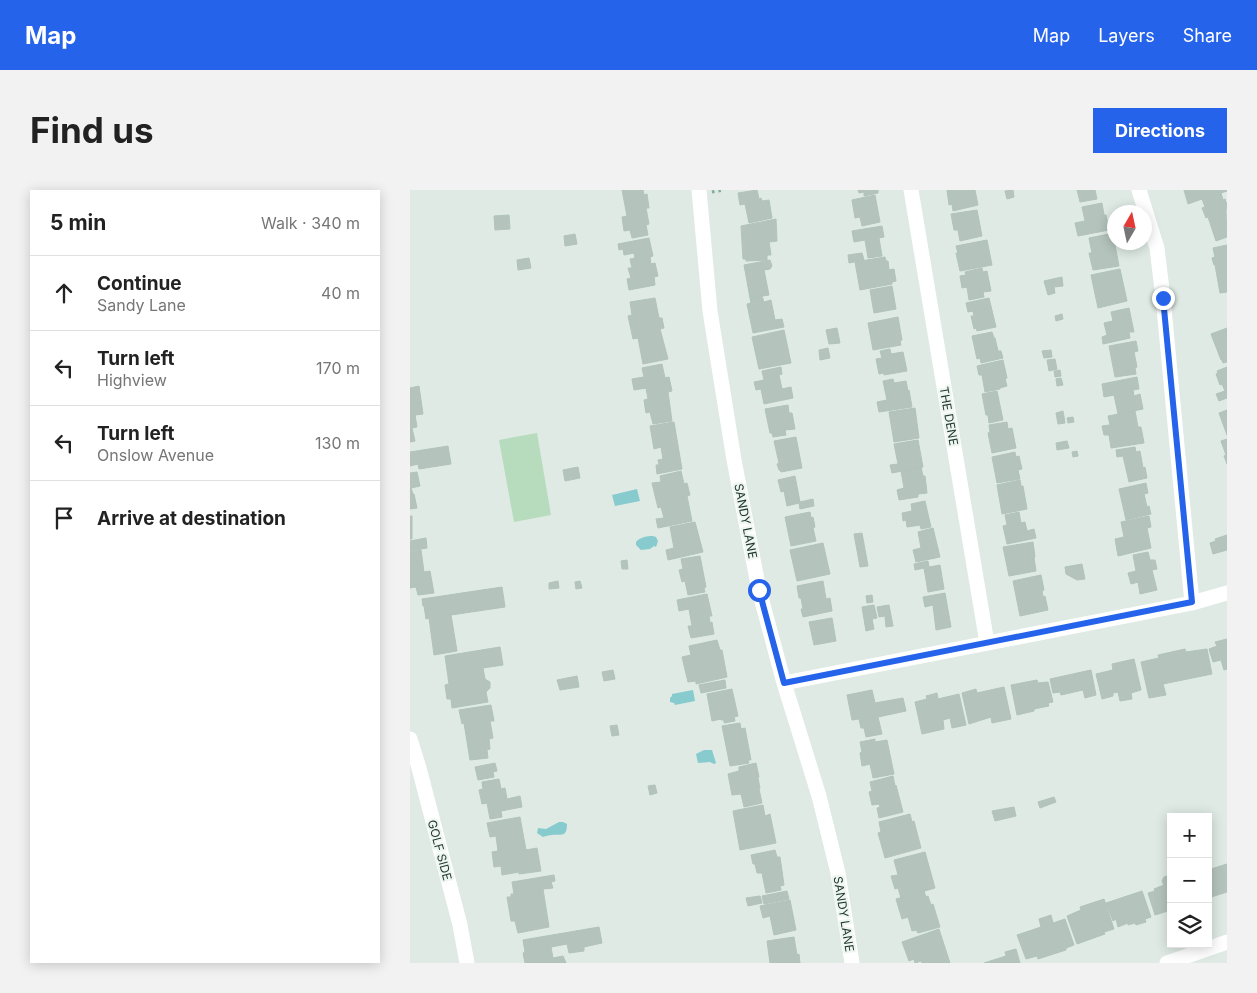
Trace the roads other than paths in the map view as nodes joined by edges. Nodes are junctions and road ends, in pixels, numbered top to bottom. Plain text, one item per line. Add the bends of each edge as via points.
1 (699, 190) edge
2 (911, 190) edge
3 (1139, 190) edge
4 (1227, 593) edge
5 (1192, 602) junction
6 (987, 642) junction
7 (784, 683) junction
8 (410, 739) edge
9 (1227, 942) edge
10 (467, 963) edge
11 (852, 963) edge
12 (1167, 963) edge

1 - 7 street, SANDY LANE via 710,311 733,452 759,590
2 - 6 street, THE DENE
3 - 5 street via 1157,248
4 - 5 street
5 - 6 street
6 - 7 street
7 - 11 street, SANDY LANE via 819,796 838,873
8 - 10 street, GOLF SIDE
9 - 12 street

